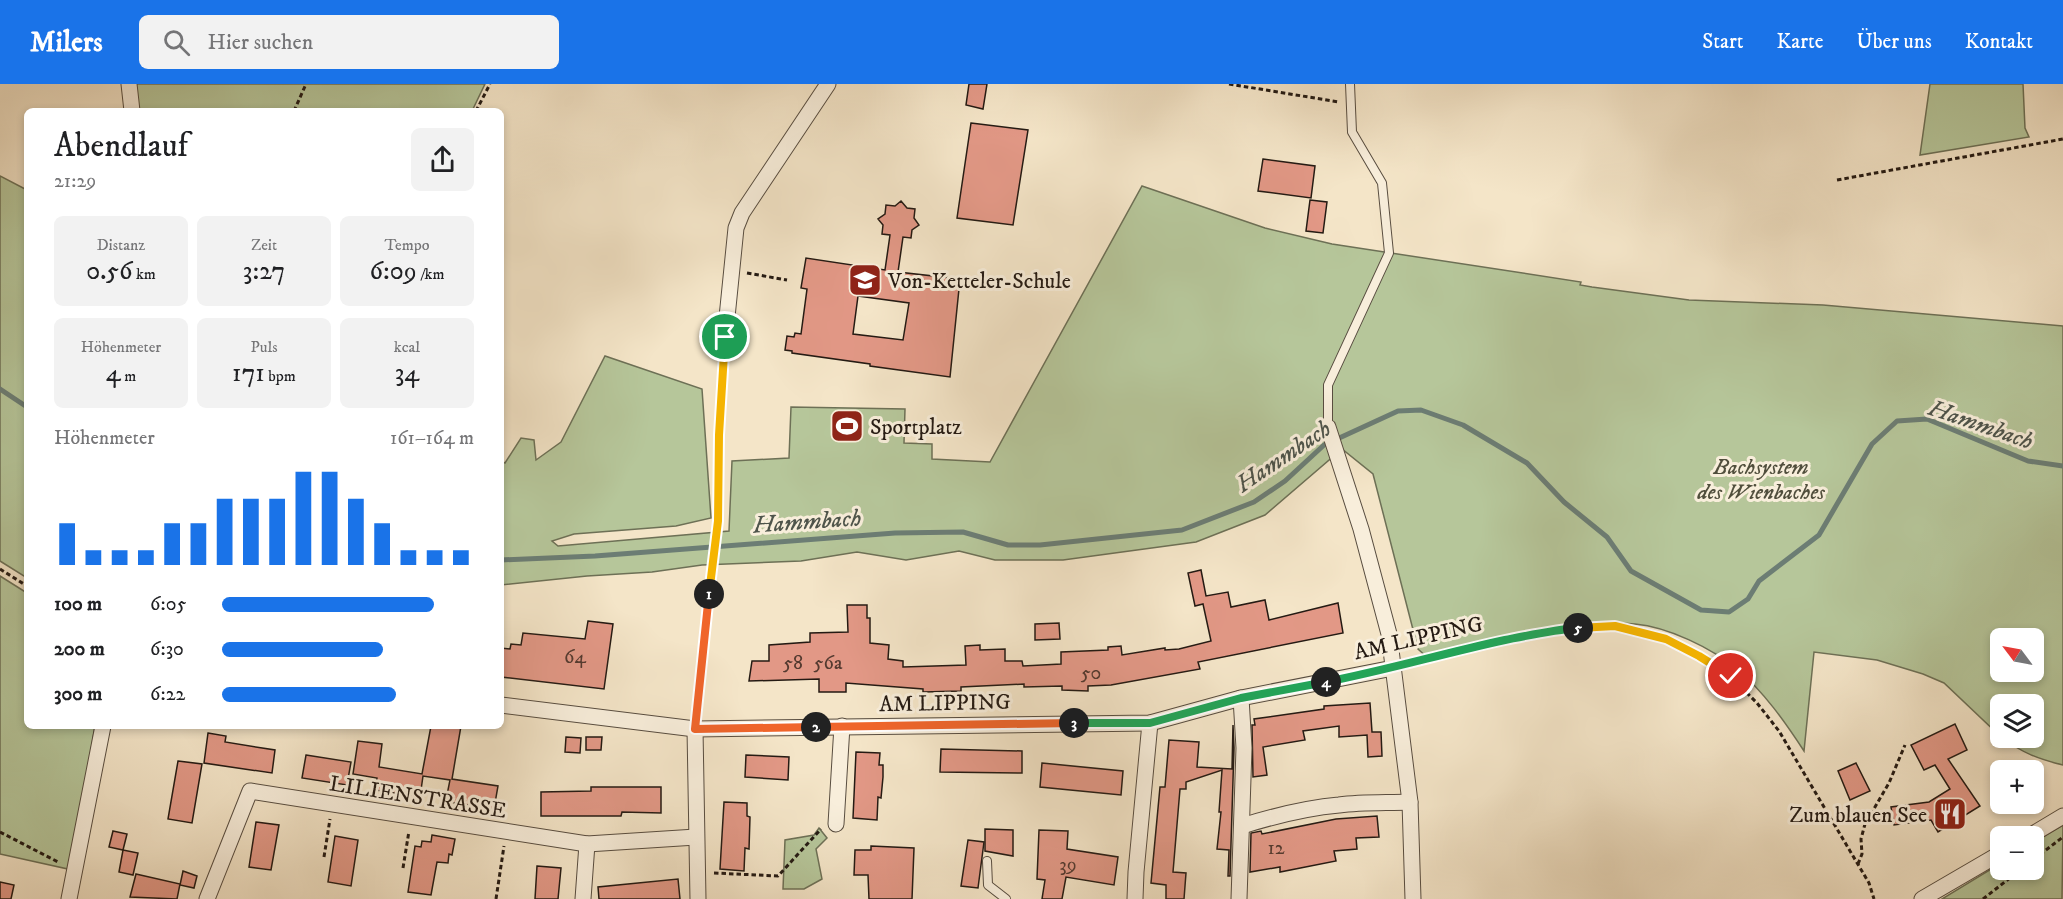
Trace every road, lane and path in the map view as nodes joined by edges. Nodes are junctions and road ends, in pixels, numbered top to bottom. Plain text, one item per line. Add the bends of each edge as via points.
1 (129, 84) edge
2 (306, 84) edge
3 (490, 84) edge
4 (828, 84) edge
5 (1229, 84) edge
6 (1350, 84) edge
7 (1349, 103) junction
8 (132, 108) edge
9 (295, 108) edge
10 (478, 108) edge
11 (2063, 139) edge
12 (1837, 180) dead end
13 (732, 270) junction
14 (787, 280) dead end
15 (725, 337) joint
16 (1328, 427) joint
17 (0, 569) edge
18 (24, 584) edge
19 (1393, 668) junction
20 (1241, 698) junction
21 (504, 705) edge
22 (1150, 723) junction
23 (842, 726) junction
24 (102, 729) edge
25 (695, 729) junction
26 (1905, 745) dead end
27 (1410, 802) junction
28 (332, 805) junction
29 (2063, 816) edge
30 (412, 818) junction
31 (836, 818) joint
32 (1242, 826) junction
33 (2044, 827) edge
34 (0, 832) edge
35 (506, 833) junction
36 (696, 837) junction
37 (2063, 837) edge
38 (587, 844) junction
39 (2044, 851) edge
40 (324, 857) dead end
41 (1990, 859) edge
42 (987, 861) dead end
43 (1858, 864) junction
44 (404, 868) dead end
45 (76, 871) junction
46 (697, 872) junction
47 (2007, 880) edge
48 (69, 899) edge
49 (207, 899) edge
50 (495, 899) edge
51 (582, 899) edge
52 (698, 899) edge
53 (1006, 899) edge
54 (1135, 899) edge
55 (1239, 899) edge
56 (1413, 899) edge
57 (1874, 899) edge
58 (1922, 899) edge
59 (1983, 899) edge

1 - 8 street
2 - 9 path
3 - 10 path
4 - 13 street via 742,213 736,228
5 - 7 path
6 - 7 lane
7 - 16 lane via 1352,132 1382,183 1389,253 1328,385
11 - 12 path
13 - 14 path
13 - 15 street
15 - 25 path via 718,521
16 - 19 street via 1361,529 1389,634
17 - 18 path
19 - 20 street, AM LIPPING
19 - 27 street
19 - 43 path, AM LIPPING via 1556,630 1615,626 1666,639 1731,676 1758,703 1779,731
20 - 22 street, AM LIPPING
20 - 32 street
21 - 25 street, AM LIPPING
22 - 23 street, AM LIPPING
22 - 54 street
23 - 25 street, AM LIPPING
23 - 31 street
24 - 45 street
25 - 36 street
26 - 43 path via 1865,824
27 - 32 street via 1319,807
27 - 56 street
28 - 30 street, LILIENSTRASSE
28 - 40 path
28 - 49 street, LILIENSTRASSE via 250,791
29 - 33 street
30 - 35 street, LILIENSTRASSE
30 - 44 path
31 - 46 path via 778,876
32 - 55 street
34 - 45 path
35 - 38 street, LILIENSTRASSE
35 - 50 path
36 - 38 street, LILIENSTRASSE
36 - 46 street
37 - 39 path
38 - 51 street
41 - 58 street
42 - 53 lane via 988,885
43 - 57 path, AM LIPPING
45 - 48 street
46 - 52 street
47 - 59 path

